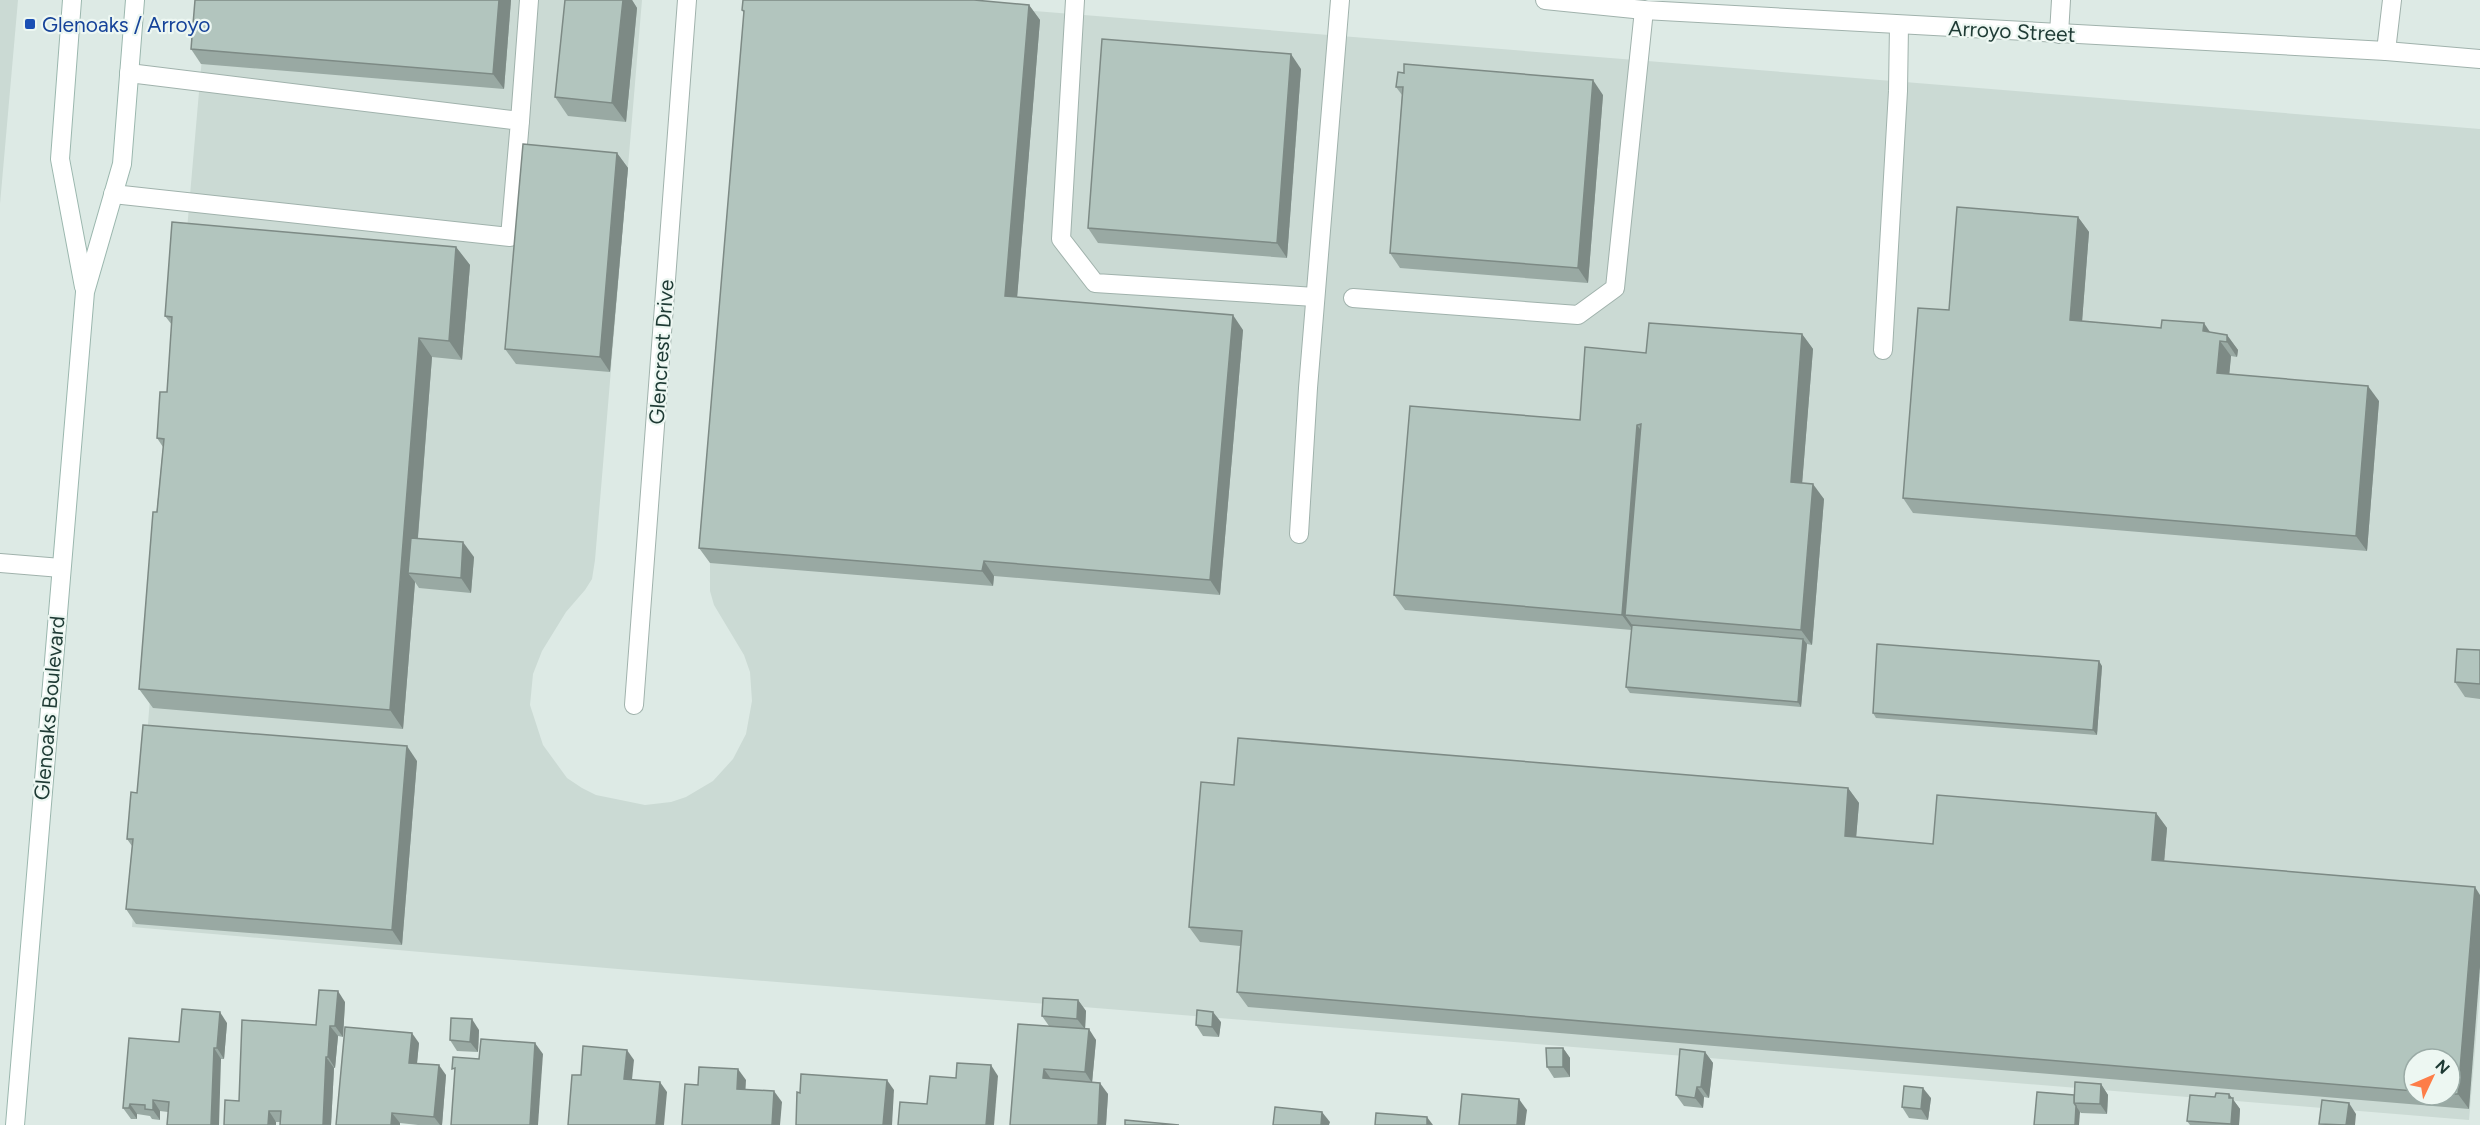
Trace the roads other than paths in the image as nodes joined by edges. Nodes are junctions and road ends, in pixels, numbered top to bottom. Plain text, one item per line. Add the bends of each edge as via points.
1 (72, 0) edge
2 (135, 0) edge
3 (529, 0) edge
4 (687, 0) edge
5 (1075, 0) edge
6 (1340, 0) edge
7 (1545, 0) edge
8 (2061, 0) edge
9 (2392, 0) edge
10 (1644, 10) junction
11 (1899, 25) junction
12 (2059, 34) junction
13 (2386, 51) junction
14 (2480, 59) edge
15 (129, 73) junction
16 (520, 121) junction
17 (113, 194) junction
18 (85, 292) junction
19 (1315, 297) junction
20 (1353, 298) dead end
21 (1884, 350) dead end
22 (1299, 534) dead end
23 (0, 562) edge
24 (61, 568) junction
25 (634, 705) dead end
26 (15, 1125) edge

1 - 18 street, Glenoaks Boulevard via 60,159
2 - 15 street, Glenoaks Boulevard
3 - 16 street
4 - 25 street, Glencrest Drive
5 - 19 street via 1061,239 1095,283
6 - 19 street
7 - 10 street, Arroyo Street
8 - 12 street
9 - 13 street
10 - 11 street, Arroyo Street
10 - 20 street via 1615,288 1578,315
11 - 12 street, Arroyo Street
11 - 21 street
12 - 13 street, Arroyo Street
13 - 14 street, Arroyo Street
15 - 16 street
15 - 17 street, Glenoaks Boulevard via 122,164
16 - 17 street via 510,237
17 - 18 street, Glenoaks Boulevard
18 - 24 street, Glenoaks Boulevard
19 - 22 street
23 - 24 street
24 - 26 street, Glenoaks Boulevard

